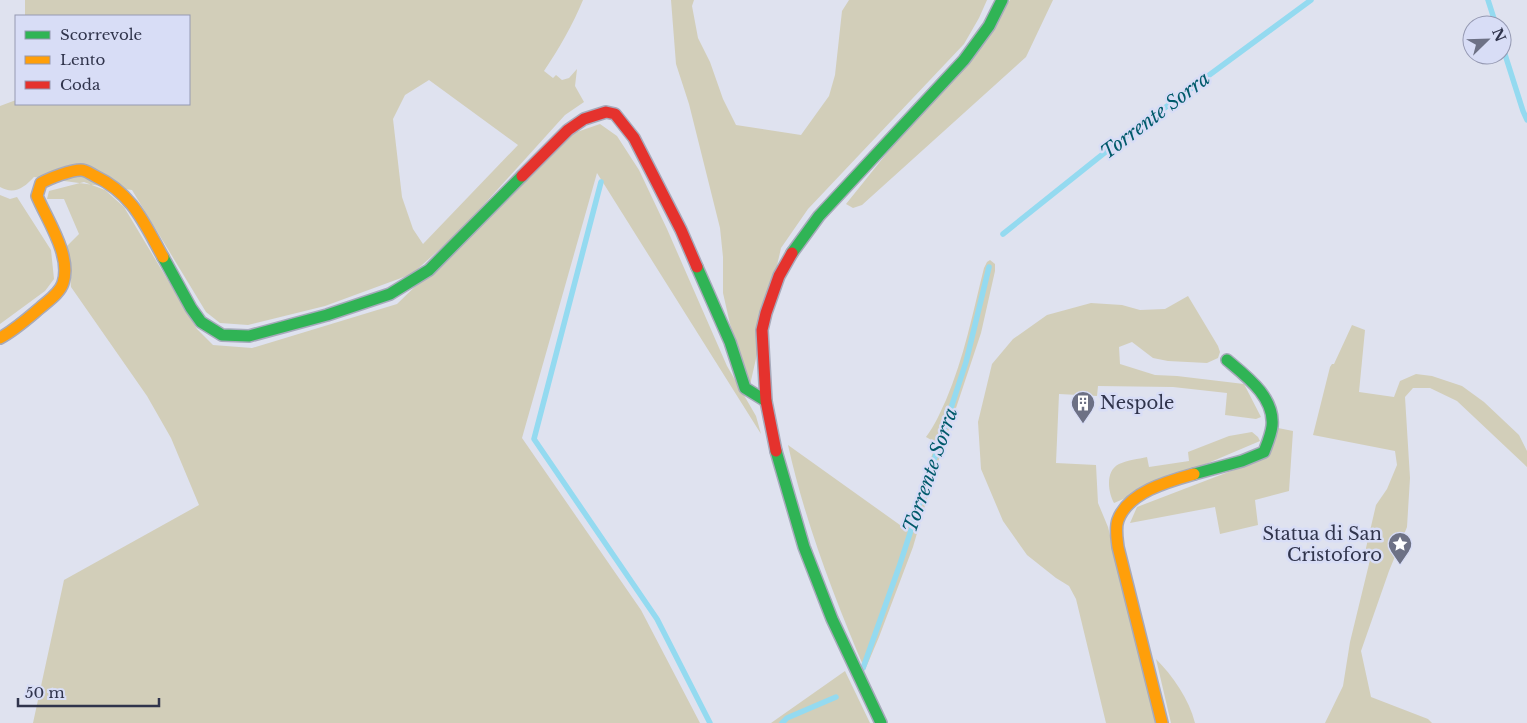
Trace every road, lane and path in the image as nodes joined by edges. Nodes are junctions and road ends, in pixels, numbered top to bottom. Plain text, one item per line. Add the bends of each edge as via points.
1 (1002, 0) edge
2 (0, 338) edge
3 (1227, 360) dead end
4 (766, 401) junction
5 (881, 723) edge
6 (1162, 723) edge

1 - 4 street via 989,26 964,60 819,216 789,257 771,296 762,330
2 - 4 street via 13,332 51,299 63,284 65,265 61,247 37,196 41,183 53,176 82,170 110,183 129,200 142,218 201,322 222,335 249,336 390,294 417,278 429,270 568,130 584,119 606,112 615,114 634,138 681,230 730,342 745,388
3 - 6 street via 1268,404 1272,418 1264,452 1150,488 1132,500 1120,514 1116,528
4 - 5 street via 777,456 804,547 832,619

